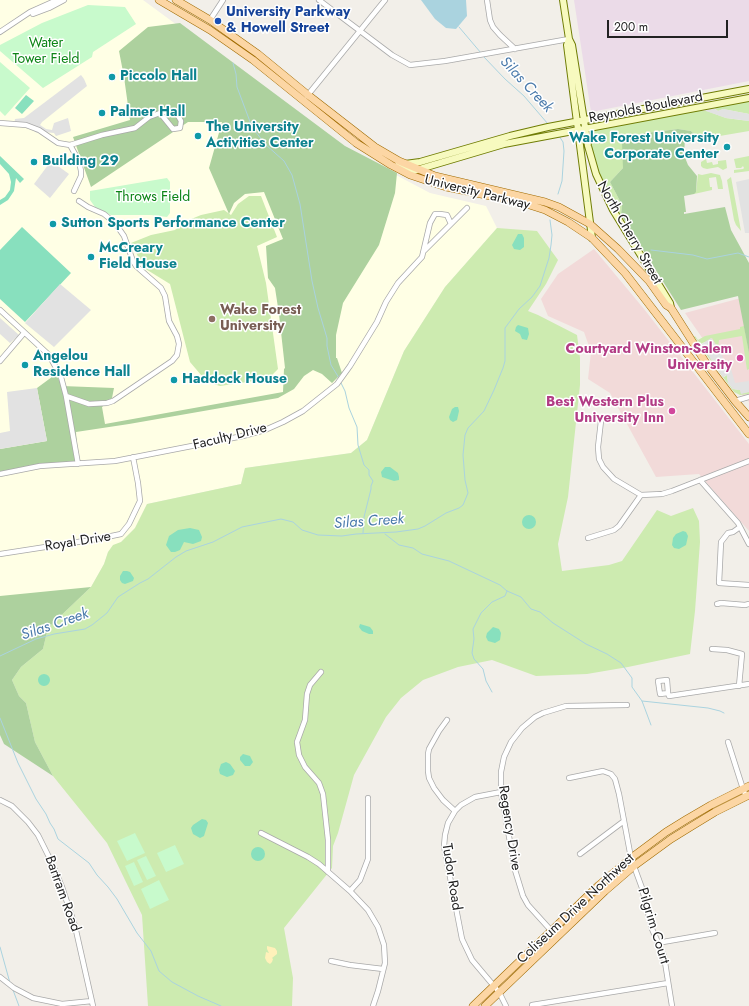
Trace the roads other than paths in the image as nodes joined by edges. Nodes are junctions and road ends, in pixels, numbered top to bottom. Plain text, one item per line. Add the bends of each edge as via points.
1 (48, 0) edge
2 (57, 0) edge
3 (64, 0) edge
4 (159, 0) edge
5 (176, 0) edge
6 (223, 0) edge
7 (319, 0) edge
8 (385, 0) edge
9 (487, 0) edge
10 (563, 0) edge
11 (42, 6) junction
12 (26, 17) junction
13 (210, 20) junction
14 (360, 31) junction
15 (0, 32) edge
16 (569, 40) junction
17 (515, 49) junction
18 (749, 89) edge
19 (306, 98) junction
20 (749, 98) edge
21 (160, 113) junction
22 (584, 120) junction
23 (577, 121) junction
24 (0, 123) edge
25 (585, 128) junction
26 (578, 129) junction
27 (70, 144) junction
28 (379, 158) junction
29 (404, 164) junction
30 (417, 169) junction
31 (74, 191) dead end
32 (79, 201) dead end
33 (467, 208) dead end
34 (451, 224) junction
35 (590, 224) junction
36 (592, 238) junction
37 (424, 251) junction
38 (671, 308) junction
39 (0, 310) edge
40 (24, 333) junction
41 (0, 361) edge
42 (66, 396) junction
43 (749, 397) edge
44 (735, 401) junction
45 (749, 417) edge
46 (601, 421) dead end
47 (749, 434) edge
48 (133, 458) junction
49 (749, 461) edge
50 (78, 464) junction
51 (0, 474) edge
52 (700, 480) junction
53 (641, 495) junction
54 (740, 527) junction
55 (588, 538) dead end
56 (749, 544) edge
57 (0, 554) edge
58 (749, 585) edge
59 (717, 604) dead end
60 (749, 604) edge
61 (712, 649) dead end
62 (321, 672) dead end
63 (749, 684) edge
64 (739, 686) junction
65 (669, 694) dead end
66 (627, 705) dead end
67 (447, 720) dead end
68 (728, 742) dead end
69 (569, 778) dead end
70 (746, 787) edge
71 (501, 792) junction
72 (748, 795) edge
73 (368, 798) dead end
74 (0, 800) edge
75 (455, 811) junction
76 (624, 821) junction
77 (261, 833) dead end
78 (580, 854) dead end
79 (631, 858) junction
80 (634, 866) junction
81 (328, 872) junction
82 (350, 891) junction
83 (714, 933) dead end
84 (554, 934) junction
85 (657, 943) junction
86 (331, 960) dead end
87 (383, 969) junction
88 (0, 978) edge
89 (668, 982) junction
90 (494, 986) junction
91 (499, 992) junction
92 (92, 1004) edge
93 (553, 1004) edge
94 (532, 1005) edge
95 (373, 1006) edge
96 (473, 1006) edge
97 (485, 1006) edge
98 (506, 1006) edge
99 (672, 1006) edge

1 - 11 street
2 - 11 street
3 - 12 street
4 - 19 main road, University Parkway via 210,30
5 - 13 main road, University Parkway
6 - 13 street
7 - 14 street
8 - 14 street
9 - 17 street via 493,26
10 - 16 main road, North Cherry Street
11 - 12 street
12 - 15 street
13 - 19 main road, University Parkway via 258,54
14 - 17 street via 406,64 414,66
14 - 19 street
16 - 17 street
16 - 22 main road, North Cherry Street via 572,45
16 - 23 main road, North Cherry Street via 567,46
18 - 22 main road, Reynolds Boulevard
19 - 28 main road, University Parkway via 356,143
19 - 29 main road, University Parkway via 375,147
20 - 25 main road, Reynolds Boulevard
21 - 21 street via 173,129 180,128 181,121 177,114 169,111
21 - 27 street via 149,116 135,128
22 - 23 main road, Reynolds Boulevard
22 - 25 main road, North Cherry Street
23 - 26 main road, North Cherry Street
23 - 29 main road, Reynolds Boulevard
24 - 27 street via 26,125 39,130 58,143
25 - 26 main road, Reynolds Boulevard
25 - 38 main road, North Cherry Street via 591,159 604,192
26 - 30 main road, Reynolds Boulevard via 490,148
26 - 35 main road, North Cherry Street
27 - 31 street via 81,171
28 - 30 main road, Reynolds Boulevard via 409,170
28 - 36 main road, University Parkway via 403,172 431,182 545,210
29 - 30 main road, University Parkway
30 - 35 main road, University Parkway via 456,182 545,202
32 - 42 street via 115,223 124,236 135,264 161,288 167,301 169,321 179,344 172,361 113,401 89,404
33 - 34 street
34 - 37 street, Faculty Drive
34 - 37 street, Faculty Drive via 447,215 435,214
35 - 36 main road, North Cherry Street
35 - 38 main road, University Parkway via 636,267
36 - 47 main road, University Parkway via 625,273
37 - 48 street, Faculty Drive via 422,258 398,283 377,322 337,384 303,411 264,430 243,436
38 - 44 main road, University Parkway via 706,363
39 - 40 street
40 - 41 street
40 - 42 street via 49,355 61,377
42 - 50 street
43 - 44 street
44 - 45 main road, University Parkway
46 - 53 street via 598,447 603,467 614,479
48 - 50 street, Faculty Drive
48 - 57 street, Royal Drive via 140,501 121,534
49 - 52 street
50 - 51 street, Faculty Drive via 40,466
52 - 53 street via 667,493
52 - 54 street
53 - 55 street via 619,526
54 - 56 street
54 - 58 street via 728,533 721,542 719,583
59 - 60 street
61 - 64 street via 742,654
62 - 81 street via 310,685 306,720 297,742 305,768 319,782 323,794 328,840
63 - 64 street
64 - 65 street
66 - 71 street, Regency Drive via 566,706 550,710 531,720 516,734 506,750 502,765
67 - 75 street via 429,749 428,771 434,788
68 - 70 street
69 - 76 street, Pilgrim Court via 603,771 611,774 617,783
70 - 72 street
70 - 79 main road, Coliseum Drive Northwest via 687,819
71 - 75 street, Tudor Road via 470,799
71 - 84 street, Regency Drive via 515,870 523,896 531,909
72 - 80 main road, Coliseum Drive Northwest via 686,829
73 - 82 street via 368,859 360,880
74 - 92 street, Bartram Road via 12,806 28,822 38,835 51,861 75,926
75 - 90 street, Tudor Road via 448,823 444,846 462,939 472,960
76 - 78 street
76 - 79 street, Pilgrim Court
77 - 81 street via 308,857
79 - 80 street, Pilgrim Court
79 - 84 main road, Coliseum Drive Northwest via 599,884
80 - 84 main road, Coliseum Drive Northwest
80 - 85 street, Pilgrim Court
81 - 82 street
82 - 87 street via 368,910 378,927 384,945
83 - 85 street
84 - 90 main road, Coliseum Drive Northwest
84 - 91 main road, Coliseum Drive Northwest
85 - 89 street, Pilgrim Court via 664,956
86 - 87 street
87 - 95 street
88 - 92 street via 33,998 62,1004
89 - 93 street
89 - 99 street, Pilgrim Court
90 - 91 street, Tudor Road
90 - 96 main road, Coliseum Drive Northwest
91 - 97 main road, Coliseum Drive Northwest
91 - 98 street, Tudor Road
93 - 94 street

